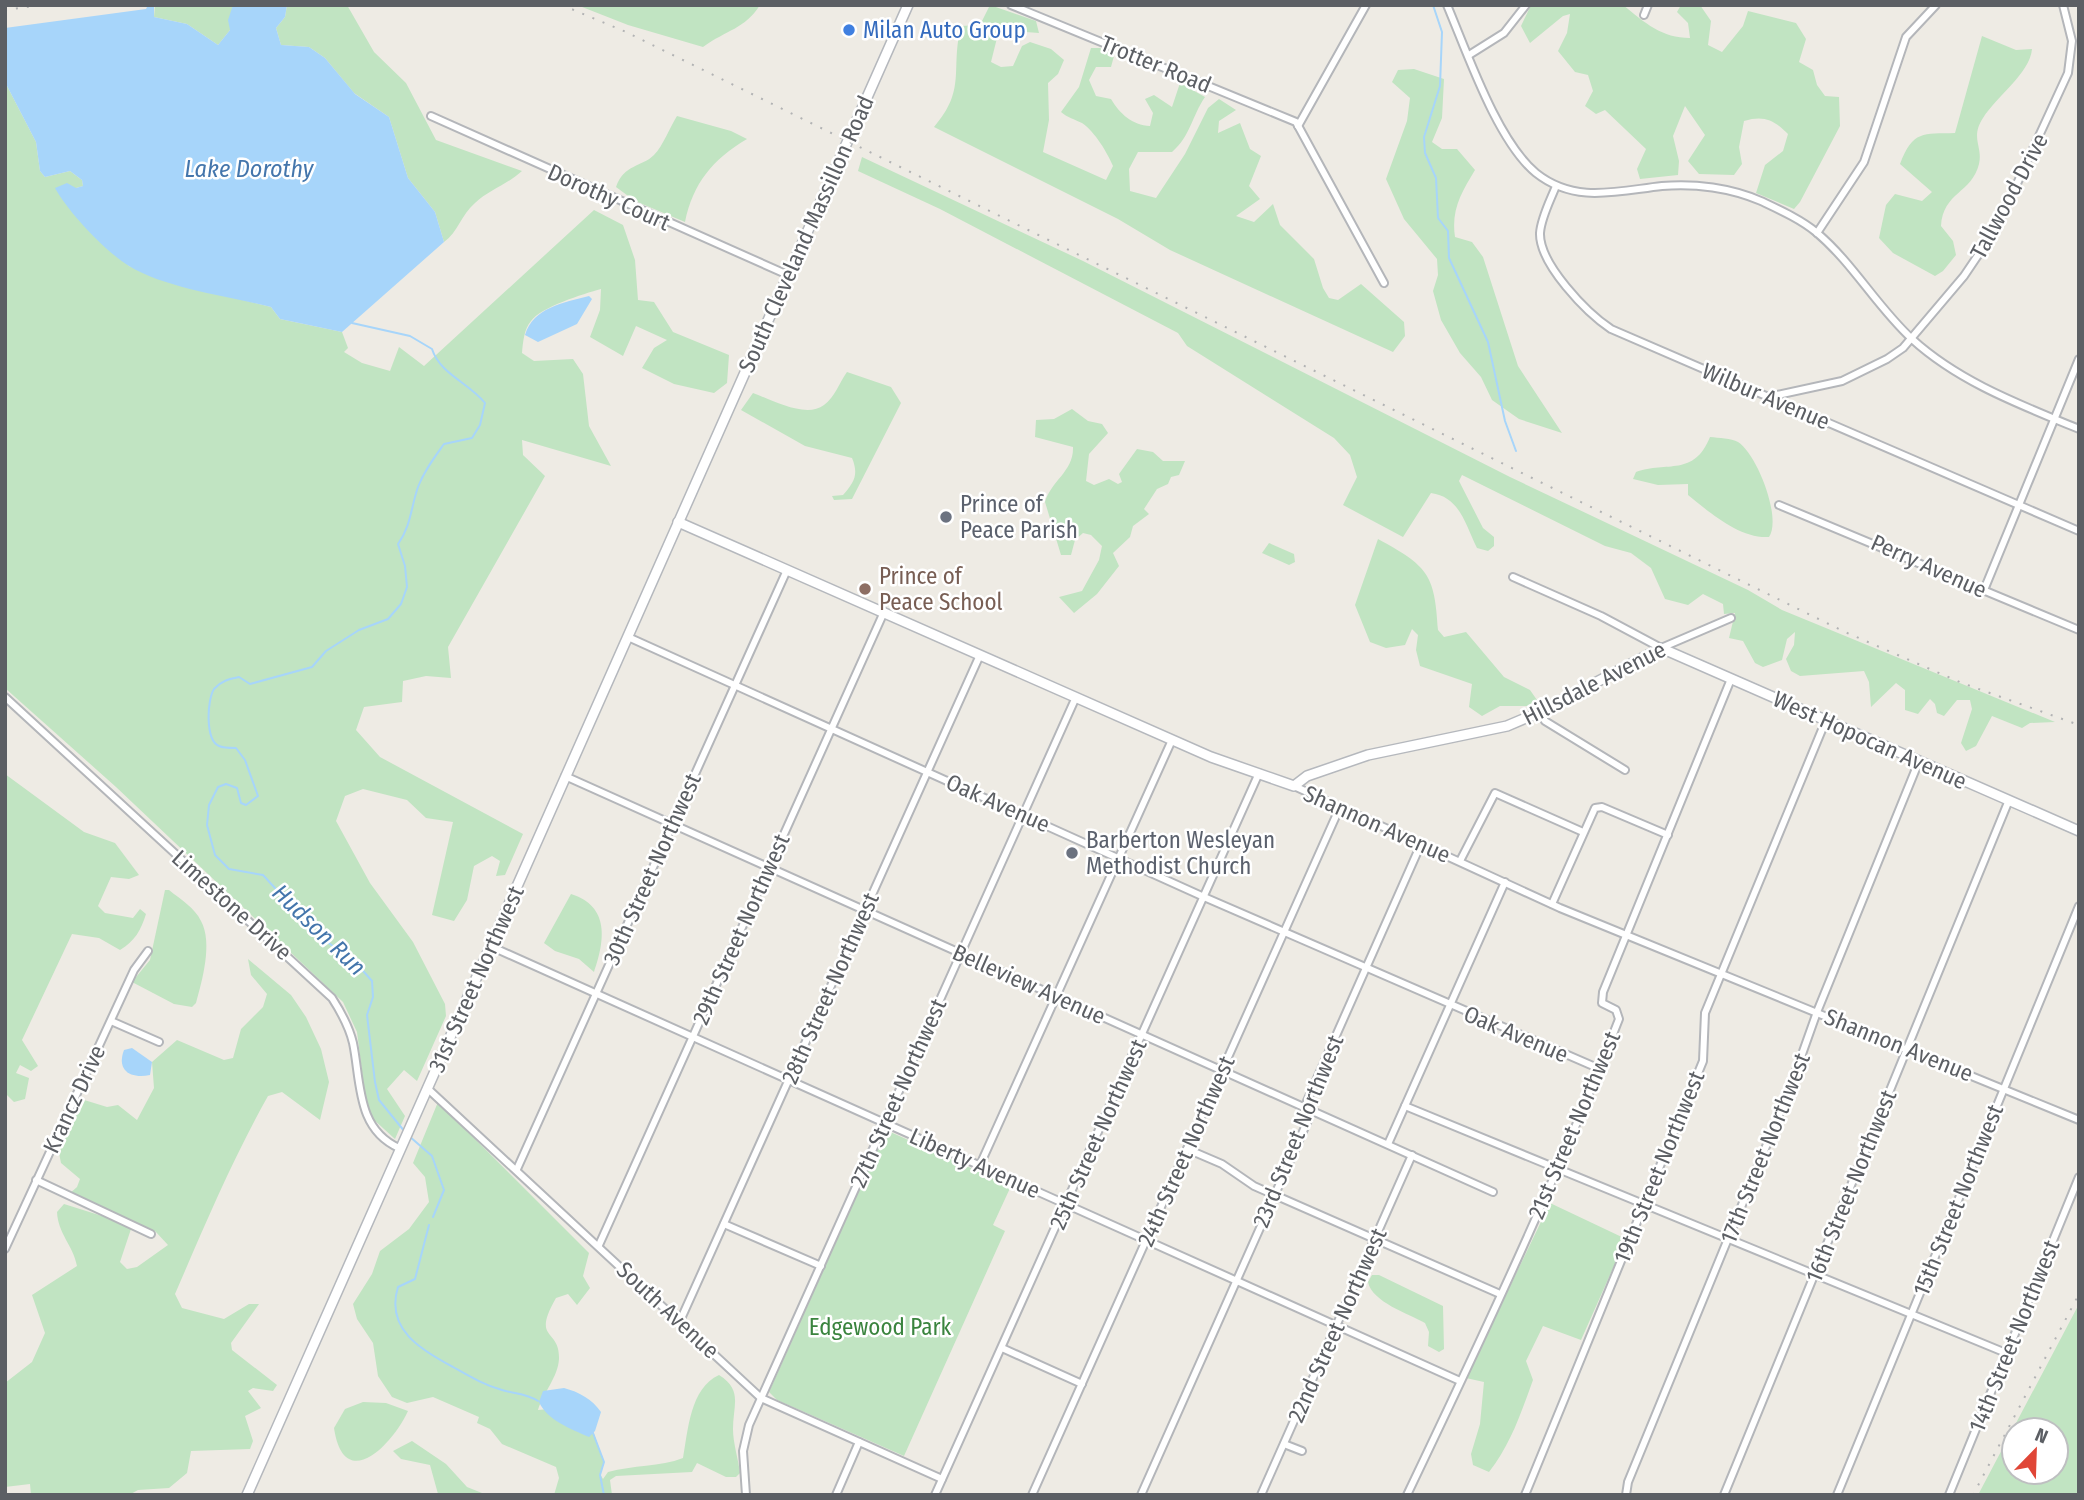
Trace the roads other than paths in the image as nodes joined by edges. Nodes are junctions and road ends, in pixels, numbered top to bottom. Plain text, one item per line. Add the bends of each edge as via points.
1 (908, 5) edge
2 (1012, 5) edge
3 (1366, 5) edge
4 (1447, 5) edge
5 (1526, 5) edge
6 (1648, 5) edge
7 (1936, 5) edge
8 (2063, 5) edge
9 (1644, 15) dead end
10 (1469, 55) junction
11 (431, 116) dead end
12 (1298, 126) junction
13 (1556, 186) junction
14 (1817, 233) junction
15 (788, 275) junction
16 (1384, 283) dead end
17 (1912, 339) junction
18 (2079, 359) edge
19 (1768, 397) junction
20 (2054, 419) junction
21 (2079, 429) edge
22 (704, 463) joint
23 (1779, 505) dead end
24 (2017, 505) junction
25 (678, 522) junction
26 (2079, 531) edge
27 (787, 570) junction
28 (1513, 577) dead end
29 (1984, 590) junction
30 (884, 612) junction
31 (1731, 618) dead end
32 (2079, 630) edge
33 (628, 637) junction
34 (1661, 648) junction
35 (980, 654) junction
36 (1731, 679) junction
37 (734, 686) junction
38 (5, 697) edge
39 (1076, 698) junction
40 (1540, 712) junction
41 (1826, 720) junction
42 (831, 729) junction
43 (1172, 740) junction
44 (1919, 761) junction
45 (1625, 770) dead end
46 (927, 771) junction
47 (1259, 773) junction
48 (565, 776) junction
49 (1294, 786) junction
50 (2009, 800) junction
51 (1340, 807) junction
52 (1023, 815) junction
53 (672, 824) junction
54 (2079, 831) edge
55 (1583, 832) junction
56 (1668, 835) junction
57 (1421, 844) junction
58 (1119, 858) junction
59 (1460, 862) junction
60 (768, 868) junction
61 (1505, 882) junction
62 (1204, 897) junction
63 (1552, 904) junction
64 (2079, 906) edge
65 (864, 911) junction
66 (1285, 932) junction
67 (1628, 936) junction
68 (490, 946) junction
69 (148, 951) dead end
70 (960, 954) junction
71 (1366, 968) junction
72 (1723, 974) junction
73 (596, 994) junction
74 (1057, 997) junction
75 (1450, 1006) junction
76 (1817, 1012) junction
77 (111, 1021) junction
78 (1142, 1035) junction
79 (692, 1036) junction
80 (159, 1042) dead end
81 (1907, 1049) junction
82 (1600, 1069) junction
83 (1222, 1070) junction
84 (789, 1080) junction
85 (427, 1088) junction
86 (2004, 1089) junction
87 (1405, 1106) junction
88 (1309, 1108) junction
89 (2079, 1120) edge
90 (884, 1123) junction
91 (1388, 1144) junction
92 (399, 1148) junction
93 (1187, 1149) junction
94 (1412, 1155) junction
95 (980, 1165) junction
96 (517, 1169) junction
97 (1558, 1169) junction
98 (2079, 1177) edge
99 (36, 1180) junction
100 (1493, 1192) dead end
101 (1274, 1195) junction
102 (1066, 1204) junction
103 (1644, 1205) junction
104 (724, 1224) junction
105 (151, 1234) dead end
106 (1146, 1239) junction
107 (1728, 1239) junction
108 (1376, 1240) junction
109 (598, 1245) junction
110 (5, 1249) edge
111 (821, 1266) junction
112 (1814, 1275) junction
113 (1237, 1280) junction
114 (1500, 1294) junction
115 (1912, 1314) junction
116 (680, 1321) junction
117 (1337, 1325) junction
118 (1002, 1349) junction
119 (2006, 1353) junction
120 (1460, 1381) junction
121 (1082, 1384) junction
122 (761, 1398) junction
123 (859, 1442) junction
124 (1284, 1444) junction
125 (1302, 1451) dead end
126 (942, 1479) junction
127 (247, 1495) edge
128 (746, 1495) edge
129 (836, 1495) edge
130 (935, 1495) edge
131 (1032, 1495) edge
132 (1141, 1495) edge
133 (1261, 1495) edge
134 (1407, 1495) edge
135 (1525, 1495) edge
136 (1626, 1495) edge
137 (1724, 1495) edge
138 (1838, 1495) edge
139 (1949, 1495) edge

1 - 15 main road, South Cleveland Massillon Road
2 - 12 street, Trotter Road
3 - 12 street
4 - 10 street
5 - 10 street via 1504,33
6 - 9 street
7 - 14 street via 1906,37 1864,162
8 - 17 street, Tallwood Drive via 2072,35 2071,62 2028,163 1979,256
10 - 13 street via 1512,147 1529,167
11 - 15 street, Dorothy Court
12 - 16 street
13 - 14 street via 1601,195 1664,186 1719,189 1759,200
13 - 19 street, Wilbur Avenue via 1541,226 1542,247 1590,313 1611,329
14 - 17 street
15 - 22 main road, South Cleveland Massillon Road
17 - 19 street, Tallwood Drive via 1856,376
17 - 20 street via 1997,394
18 - 20 street
19 - 24 street, Wilbur Avenue
20 - 21 street
20 - 24 street
22 - 25 main road, 31st Street Northwest
23 - 29 street, Perry Avenue
24 - 26 street, Wilbur Avenue
24 - 29 street
25 - 27 main road, Shannon Avenue
25 - 33 main road, 31st Street Northwest
27 - 30 main road, Shannon Avenue
27 - 37 street, 30th Street Northwest
28 - 34 street
29 - 32 street, Perry Avenue
30 - 35 main road, Shannon Avenue
30 - 42 street, 29th Street Northwest
31 - 34 street, Hillsdale Avenue
33 - 37 street, Oak Avenue
33 - 48 main road, 31st Street Northwest
34 - 36 main road, West Hopocan Avenue
34 - 40 main road, Hillsdale Avenue
35 - 39 main road, Shannon Avenue
35 - 46 street, 28th Street Northwest
36 - 41 main road, West Hopocan Avenue
36 - 56 street, 21st Street Northwest
37 - 42 street, Oak Avenue
37 - 53 street, 30th Street Northwest
38 - 92 street, Limestone Drive via 332,998 350,1033 366,1114
39 - 43 main road, Shannon Avenue
39 - 52 street, 27th Street Northwest
40 - 45 street via 1545,720
40 - 49 main road, Hillsdale Avenue via 1507,726 1368,755 1307,776
41 - 44 main road, West Hopocan Avenue
41 - 72 street, 19th Street Northwest
42 - 46 street, Oak Avenue
42 - 60 street, 29th Street Northwest
43 - 47 main road, Shannon Avenue
43 - 58 street
44 - 50 main road, West Hopocan Avenue
44 - 76 street, 17th Street Northwest
46 - 52 street, Oak Avenue
46 - 65 street, 28th Street Northwest
47 - 49 main road, Shannon Avenue
47 - 62 street, 25th Street Northwest
48 - 53 street, Belleview Avenue
48 - 68 main road, 31st Street Northwest
49 - 51 street, Shannon Avenue
50 - 54 main road, West Hopocan Avenue
50 - 81 street, 16th Street Northwest
51 - 57 street, Shannon Avenue
51 - 66 street, 24th Street Northwest
52 - 58 street, Oak Avenue
52 - 70 street, 27th Street Northwest
53 - 60 street, Belleview Avenue
53 - 73 street, 30th Street Northwest
55 - 56 street via 1595,808 1602,807
55 - 59 street via 1495,793
55 - 63 street
56 - 67 street, 21st Street Northwest
57 - 59 street, Shannon Avenue
57 - 71 street, 23rd Street Northwest
58 - 62 street, Oak Avenue
58 - 74 street
59 - 61 street, Shannon Avenue
60 - 65 street, Belleview Avenue
60 - 79 street, 29th Street Northwest
61 - 63 street, Shannon Avenue
61 - 75 street
62 - 66 street, Oak Avenue
62 - 78 street, 25th Street Northwest
63 - 67 street, Shannon Avenue
64 - 86 street, 15th Street Northwest
65 - 70 street, Belleview Avenue
65 - 84 street, 28th Street Northwest
66 - 71 street, Oak Avenue
66 - 83 street, 24th Street Northwest
67 - 72 street, Shannon Avenue
67 - 82 street, 21st Street Northwest via 1601,1000 1616,1010 1619,1019
68 - 73 street, Liberty Avenue
68 - 85 main road, 31st Street Northwest
69 - 77 street, Krancz Drive
70 - 74 street, Belleview Avenue
70 - 90 street, 27th Street Northwest
71 - 75 street, Oak Avenue
71 - 88 street, 23rd Street Northwest via 1307,1101
72 - 76 street, Shannon Avenue
72 - 103 street, 19th Street Northwest via 1704,1019 1703,1061
73 - 79 street, Liberty Avenue
73 - 96 street, 30th Street Northwest
74 - 78 street, Belleview Avenue
74 - 95 street
75 - 82 street, Oak Avenue
75 - 87 street
76 - 81 street, Shannon Avenue
76 - 107 street, 17th Street Northwest
77 - 80 street
77 - 99 street, Krancz Drive
78 - 83 street, Belleview Avenue
78 - 102 street, 25th Street Northwest
79 - 84 street, Liberty Avenue
79 - 109 street, 29th Street Northwest
81 - 86 street, Shannon Avenue
81 - 112 street, 16th Street Northwest
82 - 97 street, 21st Street Northwest
83 - 88 street, Belleview Avenue
83 - 93 street, 24th Street Northwest
84 - 90 street, Liberty Avenue
84 - 104 street, 28th Street Northwest
85 - 92 main road, 31st Street Northwest
85 - 96 street, South Avenue
86 - 89 street, Shannon Avenue
86 - 115 street, 15th Street Northwest
87 - 91 street
87 - 97 street
88 - 91 street, Belleview Avenue
88 - 101 street, 23rd Street Northwest via 1309,1118
90 - 95 street, Liberty Avenue
90 - 111 street, 27th Street Northwest
91 - 94 street, Belleview Avenue
92 - 127 main road, 31st Street Northwest
93 - 101 street
93 - 106 street, 24th Street Northwest
94 - 100 street, Belleview Avenue
94 - 108 street, 22nd Street Northwest
95 - 102 street, Liberty Avenue
96 - 109 street, South Avenue
97 - 103 street
97 - 114 street, 21st Street Northwest
98 - 119 street, 14th Street Northwest
99 - 105 street
99 - 110 street, Krancz Drive
101 - 108 street
101 - 113 street, 23rd Street Northwest
102 - 106 street, Liberty Avenue
102 - 118 street, 25th Street Northwest
103 - 107 street
103 - 135 street, 19th Street Northwest
104 - 111 street
104 - 116 street, 28th Street Northwest
106 - 113 street, Liberty Avenue
106 - 121 street, 24th Street Northwest
107 - 112 street
107 - 136 street, 17th Street Northwest
108 - 114 street
108 - 117 street, 22nd Street Northwest
109 - 116 street, South Avenue
111 - 122 street, 27th Street Northwest
112 - 115 street
112 - 137 street, 16th Street Northwest
113 - 117 street, Liberty Avenue
113 - 132 street, 23rd Street Northwest
114 - 120 street, 21st Street Northwest
115 - 119 street
115 - 138 street, 15th Street Northwest
116 - 122 street, South Avenue
117 - 120 street, Liberty Avenue
117 - 124 street, 22nd Street Northwest
118 - 121 street
118 - 126 street, 25th Street Northwest
119 - 139 street, 14th Street Northwest
120 - 134 street, 21st Street Northwest
121 - 131 street, 24th Street Northwest
122 - 123 street, South Avenue
122 - 128 street, 27th Street Northwest via 744,1441
123 - 126 street, South Avenue
123 - 129 street
124 - 125 street
124 - 133 street, 22nd Street Northwest
126 - 130 street, 25th Street Northwest

